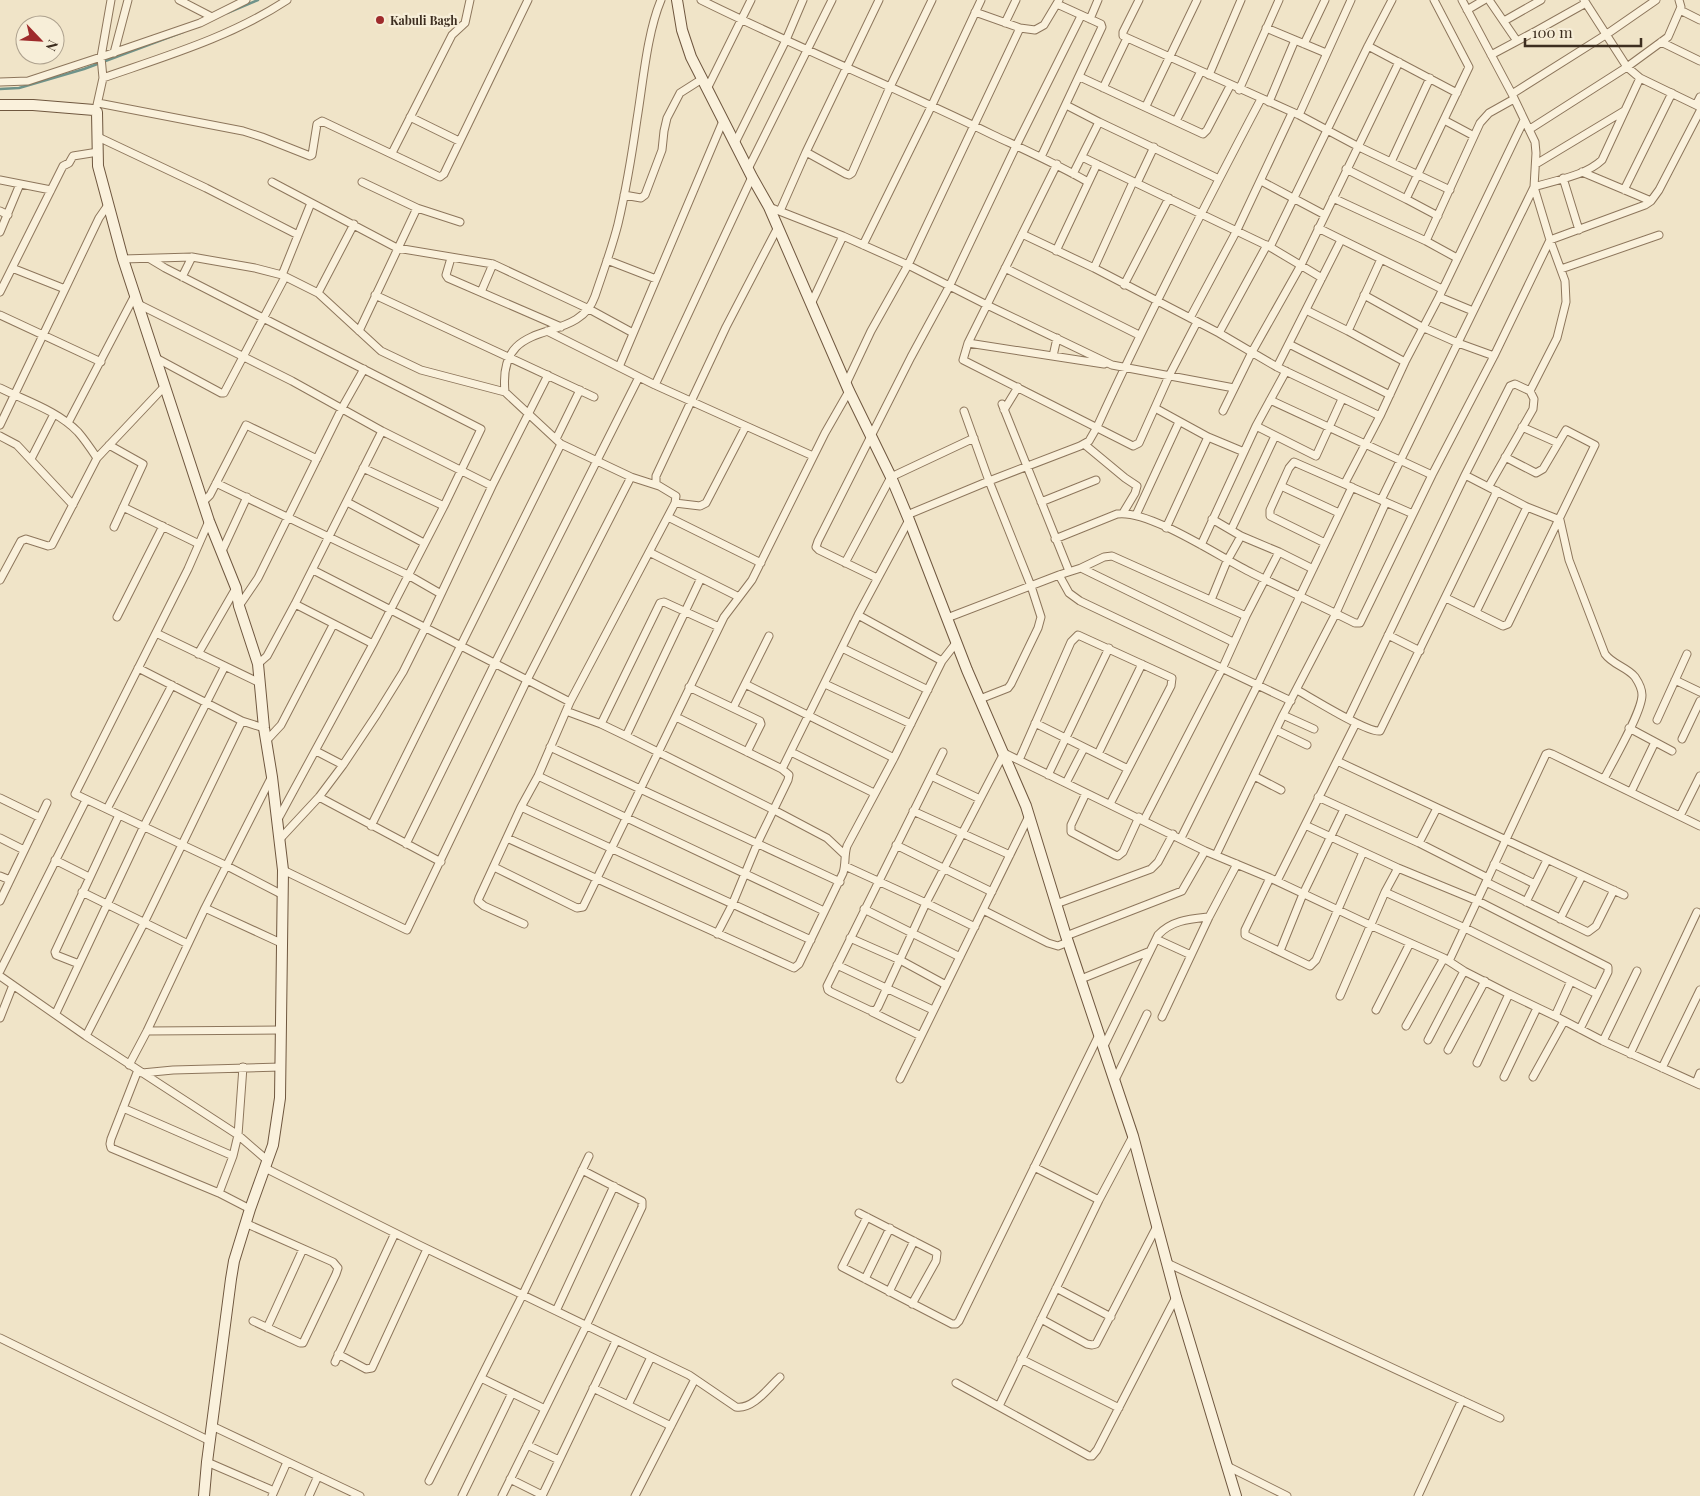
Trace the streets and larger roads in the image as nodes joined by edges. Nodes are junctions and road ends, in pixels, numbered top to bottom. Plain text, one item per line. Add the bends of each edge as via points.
1 (111, 0) edge
2 (128, 0) edge
3 (180, 0) edge
4 (246, 0) edge
5 (287, 0) edge
6 (470, 0) edge
7 (528, 0) edge
8 (660, 0) edge
9 (677, 0) edge
10 (702, 0) edge
11 (751, 0) edge
12 (804, 0) edge
13 (832, 0) edge
14 (879, 0) edge
15 (932, 0) edge
16 (981, 0) edge
17 (1016, 0) edge
18 (1098, 0) edge
19 (1139, 0) edge
20 (1197, 0) edge
21 (1241, 0) edge
22 (1279, 0) edge
23 (1325, 0) edge
24 (1351, 0) edge
25 (1392, 0) edge
26 (1434, 0) edge
27 (1462, 0) edge
28 (1484, 0) edge
29 (1490, 0) edge
30 (1541, 0) edge
31 (1656, 0) edge
32 (1585, 1) edge
33 (1058, 2) edge
34 (1681, 4) edge
35 (1467, 10) junction
36 (975, 12) junction
37 (1081, 16) junction
38 (212, 17) junction
39 (1090, 19) junction
40 (741, 20) junction
41 (1700, 20) edge
42 (1504, 22) junction
43 (1005, 23) junction
44 (1020, 28) junction
45 (1266, 28) junction
46 (1607, 34) junction
47 (1127, 38) junction
48 (786, 40) junction
49 (1295, 40) junction
50 (1517, 42) junction
51 (1661, 42) junction
52 (1304, 44) junction
53 (1368, 46) junction
54 (808, 50) junction
55 (114, 52) junction
56 (1326, 54) junction
57 (1491, 55) junction
58 (1171, 57) junction
59 (101, 59) junction
60 (1700, 61) edge
61 (1399, 62) junction
62 (848, 67) junction
63 (1627, 67) junction
64 (1201, 71) junction
65 (1209, 75) junction
66 (103, 76) junction
67 (1080, 77) junction
68 (1430, 78) junction
69 (1640, 78) junction
70 (0, 82) edge
71 (704, 84) junction
72 (1230, 86) junction
73 (890, 87) junction
74 (1103, 88) junction
75 (1239, 90) junction
76 (1457, 93) junction
77 (1672, 93) junction
78 (1513, 96) junction
79 (1700, 97) edge
80 (1265, 100) junction
81 (0, 105) edge
82 (932, 105) junction
83 (1066, 105) junction
84 (1146, 106) junction
85 (97, 107) junction
86 (1699, 108) edge
87 (1624, 111) junction
88 (1295, 114) junction
89 (410, 117) junction
90 (723, 120) junction
91 (1444, 120) junction
92 (1524, 120) junction
93 (1176, 121) junction
94 (1099, 122) junction
95 (975, 126) junction
96 (1530, 129) junction
97 (1328, 130) junction
98 (1474, 136) junction
99 (98, 137) junction
100 (459, 141) junction
101 (736, 143) junction
102 (1016, 146) junction
103 (1154, 147) junction
104 (1359, 147) junction
105 (98, 152) junction
106 (806, 152) junction
107 (392, 153) junction
108 (1041, 157) junction
109 (1082, 157) junction
110 (1391, 162) junction
111 (1056, 164) junction
112 (1098, 164) junction
113 (1536, 164) junction
114 (1346, 169) junction
115 (1582, 172) junction
116 (750, 173) junction
117 (1073, 174) junction
118 (1418, 175) junction
119 (1563, 178) junction
120 (1219, 179) junction
121 (0, 180) edge
122 (1261, 181) junction
123 (272, 182) dead end
124 (362, 182) dead end
125 (1088, 182) junction
126 (1135, 182) junction
127 (20, 184) junction
128 (1534, 187) junction
129 (51, 190) junction
130 (1450, 190) junction
131 (1624, 190) junction
132 (624, 195) junction
133 (1169, 198) junction
134 (1333, 198) junction
135 (1294, 199) junction
136 (1406, 199) junction
137 (1650, 202) junction
138 (311, 203) junction
139 (108, 205) junction
140 (769, 207) junction
141 (416, 208) junction
142 (780, 210) junction
143 (0, 211) edge
144 (1201, 213) junction
145 (8, 215) junction
146 (1325, 215) junction
147 (1438, 216) junction
148 (460, 222) dead end
149 (354, 224) junction
150 (778, 227) junction
151 (1318, 228) junction
152 (1237, 230) junction
153 (1579, 230) junction
154 (0, 232) edge
155 (1022, 234) junction
156 (298, 235) junction
157 (1659, 235) dead end
158 (843, 236) junction
159 (1341, 240) junction
160 (1550, 240) junction
161 (1426, 241) junction
162 (863, 245) junction
163 (1268, 246) junction
164 (397, 248) junction
165 (1056, 251) junction
166 (192, 257) junction
167 (150, 258) junction
168 (451, 258) junction
169 (1457, 258) junction
170 (123, 259) junction
171 (1381, 259) junction
172 (607, 260) junction
173 (493, 264) junction
174 (1301, 265) junction
175 (908, 266) junction
176 (12, 268) junction
177 (1004, 268) junction
178 (1094, 268) junction
179 (1560, 269) junction
180 (284, 276) junction
181 (182, 277) junction
182 (1322, 278) junction
183 (656, 279) junction
184 (2, 281) edge
185 (1124, 285) junction
186 (949, 287) junction
187 (65, 289) junction
188 (0, 292) edge
189 (481, 292) junction
190 (318, 293) junction
191 (1440, 293) junction
192 (375, 295) junction
193 (1364, 295) junction
194 (136, 300) junction
195 (1157, 301) junction
196 (811, 304) junction
197 (987, 305) junction
198 (589, 309) junction
199 (1306, 310) junction
200 (1473, 312) junction
201 (0, 315) edge
202 (264, 319) junction
203 (1194, 320) junction
204 (561, 327) junction
205 (1422, 327) junction
206 (359, 331) junction
207 (547, 331) junction
208 (1348, 331) junction
209 (632, 333) junction
210 (1220, 333) junction
211 (1139, 335) junction
212 (42, 336) junction
213 (1058, 338) junction
214 (968, 343) junction
215 (1458, 343) junction
216 (1289, 344) junction
217 (1252, 352) junction
218 (1053, 356) junction
219 (1494, 356) junction
220 (243, 357) junction
221 (510, 357) junction
222 (156, 358) junction
223 (101, 362) junction
224 (1405, 362) junction
225 (1112, 365) junction
226 (619, 366) junction
227 (1277, 367) junction
228 (364, 368) junction
229 (1124, 369) junction
230 (1286, 371) junction
231 (548, 375) junction
232 (1169, 376) junction
233 (639, 377) junction
234 (655, 385) junction
235 (165, 386) junction
236 (848, 387) junction
237 (1018, 387) junction
238 (0, 388) edge
239 (1234, 388) junction
240 (580, 390) junction
241 (1530, 391) junction
242 (506, 392) junction
243 (14, 395) junction
244 (1390, 395) junction
245 (594, 396) dead end
246 (1342, 399) junction
247 (1270, 400) junction
248 (692, 401) junction
249 (342, 408) junction
250 (1155, 408) junction
251 (964, 410) dead end
252 (1224, 411) dead end
253 (528, 413) junction
254 (54, 414) junction
255 (1380, 416) junction
256 (1179, 422) junction
257 (68, 423) junction
258 (0, 425) edge
259 (746, 426) junction
260 (1256, 426) junction
261 (1097, 427) junction
262 (1522, 427) junction
263 (1329, 428) junction
264 (382, 431) junction
265 (0, 436) edge
266 (1275, 436) junction
267 (870, 437) junction
268 (1208, 437) junction
269 (974, 438) junction
270 (558, 441) junction
271 (1558, 443) junction
272 (1084, 444) junction
273 (109, 445) junction
274 (1365, 445) junction
275 (1244, 452) junction
276 (813, 456) junction
277 (1316, 456) junction
278 (1505, 457) junction
279 (97, 458) junction
280 (31, 459) junction
281 (317, 459) junction
282 (597, 462) junction
283 (1401, 462) junction
284 (1027, 466) junction
285 (363, 468) junction
286 (1311, 468) junction
287 (462, 470) junction
288 (1432, 475) junction
289 (1465, 475) junction
290 (631, 477) junction
291 (891, 477) junction
292 (1096, 480) dead end
293 (990, 481) junction
294 (216, 483) junction
295 (1348, 485) junction
296 (492, 486) junction
297 (659, 486) junction
298 (1281, 486) junction
299 (1489, 486) junction
300 (1497, 491) junction
301 (248, 498) junction
302 (1384, 501) junction
303 (203, 502) junction
304 (347, 502) junction
305 (1041, 502) junction
306 (675, 503) junction
307 (73, 505) junction
308 (123, 506) junction
309 (444, 506) junction
310 (1527, 507) junction
311 (1123, 513) junction
312 (1339, 513) junction
313 (1413, 514) junction
314 (1136, 515) junction
315 (289, 517) junction
316 (668, 517) junction
317 (908, 518) junction
318 (1212, 518) junction
319 (1560, 520) junction
320 (209, 521) junction
321 (162, 526) junction
322 (114, 527) dead end
323 (1166, 528) junction
324 (1231, 530) junction
325 (329, 536) junction
326 (1240, 536) junction
327 (1055, 539) junction
328 (424, 543) junction
329 (1325, 543) junction
330 (199, 544) junction
331 (1201, 545) junction
332 (222, 551) junction
333 (649, 552) junction
334 (1279, 552) junction
335 (1227, 561) junction
336 (761, 563) junction
337 (845, 563) junction
338 (1081, 568) junction
339 (1313, 569) junction
340 (313, 570) junction
341 (1069, 571) junction
342 (408, 575) junction
343 (1059, 575) junction
344 (701, 578) junction
345 (877, 578) junction
346 (0, 580) edge
347 (1264, 580) junction
348 (1031, 586) junction
349 (236, 588) junction
350 (441, 594) junction
351 (739, 597) junction
352 (1299, 597) junction
353 (1446, 598) junction
354 (1211, 600) junction
355 (295, 604) junction
356 (239, 606) junction
357 (390, 610) junction
358 (685, 612) junction
359 (1476, 612) junction
360 (1336, 613) junction
361 (858, 615) junction
362 (1246, 616) junction
363 (117, 617) dead end
364 (947, 618) junction
365 (333, 625) junction
366 (719, 627) junction
367 (425, 628) junction
368 (156, 633) junction
369 (1388, 635) junction
370 (769, 636) dead end
371 (956, 642) junction
372 (1233, 642) junction
373 (373, 644) junction
374 (461, 645) junction
375 (842, 648) junction
376 (1109, 648) junction
377 (1420, 651) junction
378 (198, 654) junction
379 (1687, 654) dead end
380 (942, 661) junction
381 (495, 663) junction
382 (258, 664) junction
383 (1142, 664) junction
384 (225, 666) junction
385 (1223, 667) junction
386 (138, 668) junction
387 (528, 680) junction
388 (1675, 680) junction
389 (260, 683) junction
390 (745, 684) junction
391 (825, 684) junction
392 (1258, 684) junction
393 (172, 685) junction
394 (689, 687) junction
395 (928, 690) junction
396 (1297, 690) junction
397 (1700, 692) edge
398 (980, 700) junction
399 (1291, 701) junction
400 (1700, 701) edge
401 (206, 702) junction
402 (570, 702) junction
403 (733, 708) junction
404 (566, 711) junction
405 (809, 716) junction
406 (1283, 716) junction
407 (676, 717) junction
408 (1348, 719) junction
409 (242, 720) junction
410 (1657, 720) dead end
411 (1035, 723) junction
412 (1356, 723) junction
413 (600, 724) junction
414 (911, 724) junction
415 (264, 728) junction
416 (1629, 728) junction
417 (1314, 729) dead end
418 (1276, 730) junction
419 (626, 736) junction
420 (1066, 738) junction
421 (1682, 739) dead end
422 (267, 740) junction
423 (1655, 742) junction
424 (1306, 745) dead end
425 (550, 747) junction
426 (1084, 748) junction
427 (316, 751) junction
428 (1672, 751) dead end
429 (660, 752) junction
430 (747, 752) junction
431 (791, 752) junction
432 (943, 752) dead end
433 (1004, 753) junction
434 (1098, 754) junction
435 (894, 758) junction
436 (1019, 760) junction
437 (1337, 761) junction
438 (343, 765) junction
439 (782, 769) junction
440 (1128, 769) junction
441 (1048, 774) junction
442 (538, 776) junction
443 (931, 776) junction
444 (1254, 776) junction
445 (1700, 776) edge
446 (272, 777) junction
447 (1604, 779) junction
448 (1066, 783) junction
449 (641, 788) junction
450 (1280, 790) dead end
451 (1632, 792) junction
452 (874, 793) junction
453 (1086, 793) junction
454 (319, 797) junction
455 (1318, 797) junction
456 (0, 798) edge
457 (980, 799) junction
458 (86, 800) junction
459 (47, 803) dead end
460 (1110, 804) junction
461 (521, 807) junction
462 (1437, 808) junction
463 (107, 809) junction
464 (1344, 809) junction
465 (774, 810) junction
466 (914, 810) junction
467 (118, 815) junction
468 (1029, 816) junction
469 (1680, 816) junction
470 (40, 817) junction
471 (626, 817) junction
472 (1142, 819) junction
473 (277, 821) junction
474 (1305, 825) junction
475 (144, 826) junction
476 (371, 826) junction
477 (1700, 826) edge
478 (962, 834) junction
479 (1173, 834) junction
480 (1331, 837) junction
481 (0, 838) edge
482 (507, 838) junction
483 (1181, 838) junction
484 (279, 840) junction
485 (1505, 840) junction
486 (758, 842) junction
487 (1419, 843) junction
488 (181, 844) junction
489 (406, 844) junction
490 (896, 845) junction
491 (611, 849) junction
492 (24, 850) junction
493 (1205, 851) junction
494 (1363, 852) junction
495 (844, 854) junction
496 (1010, 855) junction
497 (1216, 856) junction
498 (55, 860) junction
499 (1547, 860) junction
500 (441, 862) junction
501 (1237, 864) junction
502 (1494, 864) junction
503 (227, 866) junction
504 (494, 866) junction
505 (846, 866) junction
506 (944, 868) junction
507 (1398, 868) junction
508 (282, 870) junction
509 (745, 875) junction
510 (0, 876) edge
511 (1582, 876) junction
512 (89, 877) junction
513 (596, 878) junction
514 (1270, 878) junction
515 (10, 880) junction
516 (879, 880) junction
517 (1487, 880) junction
518 (1278, 881) junction
519 (840, 882) junction
520 (1535, 884) junction
521 (1614, 890) junction
522 (82, 892) junction
523 (992, 892) junction
524 (1385, 892) junction
525 (1303, 894) junction
526 (282, 895) junction
527 (1624, 895) dead end
528 (0, 901) edge
529 (1478, 901) junction
530 (1526, 902) junction
531 (926, 903) junction
532 (107, 904) junction
533 (1056, 904) junction
534 (732, 905) junction
535 (205, 908) junction
536 (864, 909) junction
537 (983, 910) junction
538 (1337, 910) junction
539 (824, 911) junction
540 (1697, 912) dead end
541 (1209, 917) junction
542 (1560, 919) junction
543 (144, 922) junction
544 (524, 924) dead end
545 (1372, 926) junction
546 (974, 927) junction
547 (1465, 928) junction
548 (912, 933) junction
549 (718, 934) junction
550 (850, 938) junction
551 (1156, 938) junction
552 (1067, 939) junction
553 (811, 940) junction
554 (281, 943) junction
555 (1410, 943) junction
556 (188, 944) junction
557 (1280, 951) junction
558 (1148, 952) junction
559 (1190, 955) junction
560 (960, 957) junction
561 (1447, 959) junction
562 (900, 960) junction
563 (79, 964) junction
564 (837, 966) junction
565 (0, 971) edge
566 (1464, 971) junction
567 (1637, 971) dead end
568 (0, 976) edge
569 (1080, 979) junction
570 (1485, 981) junction
571 (1571, 981) junction
572 (13, 985) junction
573 (946, 985) junction
574 (887, 988) junction
575 (1700, 990) edge
576 (1509, 994) junction
577 (1597, 994) junction
578 (1340, 996) dead end
579 (1537, 1008) junction
580 (933, 1010) junction
581 (1376, 1010) dead end
582 (872, 1012) junction
583 (56, 1013) junction
584 (1147, 1014) dead end
585 (1555, 1016) junction
586 (0, 1017) edge
587 (1162, 1017) dead end
588 (1564, 1021) junction
589 (1406, 1026) dead end
590 (1580, 1029) junction
591 (280, 1030) junction
592 (147, 1031) junction
593 (1099, 1034) junction
594 (86, 1036) junction
595 (921, 1036) junction
596 (1428, 1040) dead end
597 (1603, 1041) junction
598 (1104, 1046) junction
599 (1448, 1050) dead end
600 (1630, 1054) junction
601 (1477, 1063) dead end
602 (129, 1065) junction
603 (243, 1067) junction
604 (281, 1067) junction
605 (1662, 1068) junction
606 (140, 1072) junction
607 (1700, 1073) edge
608 (1504, 1076) dead end
609 (1533, 1078) dead end
610 (900, 1079) dead end
611 (1115, 1080) junction
612 (1698, 1084) edge
613 (123, 1108) junction
614 (238, 1135) junction
615 (1133, 1136) junction
616 (233, 1156) junction
617 (589, 1156) dead end
618 (267, 1165) junction
619 (1034, 1167) junction
620 (582, 1170) junction
621 (614, 1186) junction
622 (219, 1193) junction
623 (1099, 1200) junction
624 (250, 1209) junction
625 (859, 1213) dead end
626 (867, 1217) junction
627 (246, 1223) junction
628 (1157, 1226) junction
629 (890, 1228) junction
630 (395, 1233) junction
631 (914, 1241) junction
632 (303, 1249) junction
633 (426, 1249) junction
634 (1167, 1263) junction
635 (865, 1279) junction
636 (1056, 1288) junction
637 (889, 1292) junction
638 (523, 1294) junction
639 (1176, 1296) junction
640 (912, 1304) junction
641 (556, 1311) junction
642 (1111, 1317) junction
643 (1041, 1319) junction
644 (253, 1321) dead end
645 (586, 1326) junction
646 (267, 1328) junction
647 (0, 1338) edge
648 (616, 1341) junction
649 (338, 1354) junction
650 (651, 1357) junction
651 (1022, 1360) junction
652 (335, 1362) dead end
653 (780, 1377) dead end
654 (481, 1378) junction
655 (695, 1379) junction
656 (956, 1383) dead end
657 (593, 1388) junction
658 (512, 1393) junction
659 (1462, 1400) junction
660 (628, 1405) junction
661 (999, 1406) junction
662 (1119, 1408) junction
663 (544, 1409) junction
664 (1500, 1418) dead end
665 (212, 1426) junction
666 (670, 1426) junction
667 (210, 1441) junction
668 (527, 1445) junction
669 (559, 1460) junction
670 (207, 1462) junction
671 (287, 1462) junction
672 (1227, 1466) junction
673 (318, 1476) junction
674 (510, 1479) junction
675 (429, 1481) dead end
676 (273, 1494) edge
677 (351, 1494) edge
678 (204, 1496) edge
679 (308, 1496) edge
680 (360, 1496) edge
681 (462, 1496) edge
682 (502, 1496) edge
683 (542, 1496) edge
684 (635, 1496) edge
685 (1236, 1496) edge
686 (1287, 1496) edge
687 (1418, 1496) edge

1 - 59 street
2 - 55 street
3 - 38 street
4 - 38 street
5 - 66 street via 230,32
6 - 89 street via 465,23 452,35
7 - 100 street
8 - 132 street
9 - 71 street via 687,47
10 - 40 street
11 - 40 street
12 - 48 street
13 - 54 street
14 - 62 street
15 - 73 street
16 - 36 street
17 - 43 street
18 - 39 street
19 - 47 street via 1123,32
20 - 58 street
21 - 65 street
22 - 45 street
23 - 52 street
24 - 56 street
25 - 53 street
26 - 76 street via 1469,67
27 - 35 street
28 - 35 street
29 - 42 street
30 - 42 street
31 - 46 street
32 - 46 street
32 - 50 street
33 - 37 street
33 - 44 street via 1040,28
34 - 41 street
34 - 51 street via 1668,38
35 - 57 street
36 - 43 street
36 - 82 street
37 - 39 street
37 - 102 street
38 - 55 street
39 - 67 street via 1102,26
40 - 48 street
40 - 71 street
42 - 50 street
43 - 44 street
44 - 95 street
45 - 49 street
45 - 75 street
46 - 63 street
46 - 78 street
47 - 58 street
47 - 74 street
48 - 54 street
48 - 101 street
49 - 52 street
49 - 80 street
50 - 57 street
51 - 60 street
51 - 63 street
52 - 56 street
53 - 61 street
53 - 97 street
54 - 62 street
54 - 116 street
55 - 59 street
56 - 88 street
57 - 78 street
58 - 64 street
58 - 84 street
59 - 66 street
59 - 70 street via 28,80
61 - 68 street
61 - 104 street
62 - 73 street
62 - 106 street
63 - 69 street
63 - 96 street
64 - 65 street
64 - 93 street
65 - 72 street
66 - 85 street
67 - 74 street
67 - 83 street
68 - 76 street
68 - 110 street
69 - 77 street
69 - 87 street
71 - 90 street
71 - 132 street via 680,93 667,118 662,150 646,195 641,198
72 - 75 street
72 - 93 street via 1204,133
73 - 82 street
73 - 106 street via 851,174
74 - 84 street
75 - 80 street
76 - 91 street
77 - 86 street
77 - 131 street
78 - 92 street
78 - 98 street via 1484,117
79 - 86 street
80 - 88 street
80 - 120 street
81 - 85 street
82 - 95 street
82 - 162 street
83 - 94 street
83 - 108 street
84 - 93 street
85 - 99 street
85 - 107 street via 243,131 310,156 317,124 322,121
86 - 137 street
87 - 113 street
87 - 115 street via 1602,160
88 - 97 street
88 - 122 street
89 - 100 street
89 - 107 street
90 - 101 street
90 - 183 street
91 - 98 street
91 - 118 street
92 - 96 street
92 - 169 street
94 - 103 street
94 - 109 street
95 - 102 street
95 - 175 street
96 - 113 street via 1535,142
97 - 104 street
97 - 135 street
98 - 130 street
99 - 105 street
99 - 156 street
100 - 107 street via 440,177
101 - 116 street
102 - 108 street
102 - 186 street
103 - 120 street
103 - 126 street
104 - 110 street
104 - 114 street
105 - 129 street via 74,156 69,164 63,166
105 - 139 street via 98,166
106 - 142 street
108 - 111 street
109 - 112 street
109 - 117 street
110 - 118 street
111 - 117 street
111 - 155 street
112 - 125 street
112 - 126 street
113 - 128 street
114 - 134 street
114 - 136 street
115 - 119 street
115 - 131 street
116 - 140 street
116 - 234 street
117 - 125 street
118 - 130 street
118 - 136 street
119 - 128 street
119 - 153 street
120 - 144 street
121 - 127 street
122 - 135 street
122 - 152 street
123 - 138 street
124 - 141 street
125 - 165 street
126 - 133 street
126 - 178 street
127 - 129 street
127 - 145 street
128 - 160 street
128 - 200 street
129 - 176 street
130 - 147 street
131 - 137 street
132 - 172 street
133 - 144 street
133 - 185 street
134 - 146 street
134 - 161 street
135 - 146 street
135 - 163 street
136 - 147 street
137 - 153 street
138 - 149 street
138 - 156 street
139 - 170 street
139 - 187 street
140 - 142 street
140 - 150 street
141 - 148 street
141 - 164 street
142 - 158 street
143 - 145 street
144 - 152 street
144 - 195 street
145 - 154 street
146 - 151 street
147 - 161 street
149 - 164 street
149 - 190 street
150 - 196 street
150 - 248 street
151 - 159 street
151 - 174 street
152 - 163 street
152 - 203 street
153 - 160 street
155 - 165 street
155 - 177 street
156 - 180 street
157 - 179 street
158 - 162 street
158 - 196 street
159 - 171 street
159 - 182 street
160 - 179 street
160 - 219 street
161 - 169 street
162 - 175 street
163 - 174 street
163 - 210 street
164 - 168 street
164 - 192 street
165 - 178 street
166 - 167 street
166 - 180 street
166 - 181 street
167 - 170 street
167 - 181 street
168 - 173 street
168 - 189 street via 446,276
169 - 191 street
170 - 194 street
171 - 191 street
171 - 193 street
172 - 183 street
172 - 198 street
173 - 189 street
173 - 198 street
174 - 182 street
174 - 217 street
175 - 186 street
175 - 236 street via 871,332
176 - 184 street
176 - 187 street
177 - 197 street
177 - 211 street
178 - 185 street
179 - 241 street via 1566,302 1554,346
180 - 190 street
180 - 202 street
181 - 202 street
182 - 199 street
183 - 209 street
184 - 188 street
185 - 195 street
186 - 197 street
186 - 267 street
187 - 212 street
189 - 204 street
190 - 206 street
191 - 200 street
191 - 205 street
192 - 206 street
192 - 221 street
193 - 205 street
193 - 208 street
194 - 220 street
194 - 222 street
194 - 223 street
195 - 203 street
195 - 211 street
196 - 236 street
197 - 213 street
197 - 214 street
198 - 204 street
198 - 209 street
199 - 208 street
199 - 216 street
200 - 215 street
201 - 212 street
202 - 220 street
202 - 228 street
203 - 210 street
203 - 232 street
204 - 207 street
205 - 215 street
205 - 224 street
206 - 242 street via 381,351 421,370
207 - 221 street via 522,341
207 - 226 street
208 - 224 street
209 - 226 street
210 - 217 street
211 - 229 street
212 - 223 street
212 - 243 street
213 - 218 street
213 - 225 street
214 - 218 street
214 - 237 street via 963,360
215 - 219 street
215 - 283 street
216 - 227 street
216 - 244 street
217 - 227 street
217 - 239 street
218 - 225 street
219 - 288 street
220 - 222 street via 223,394
220 - 249 street
221 - 231 street
221 - 242 street via 504,382
222 - 235 street
223 - 257 street
224 - 244 street
225 - 229 street
226 - 233 street
227 - 230 street
228 - 249 street
228 - 287 street via 480,428
229 - 232 street
229 - 261 street
230 - 246 street
230 - 247 street
231 - 240 street
231 - 253 street
232 - 239 street
232 - 250 street
233 - 234 street
233 - 282 street
234 - 248 street
235 - 273 street
235 - 303 street
236 - 267 street
236 - 276 street
237 - 261 street
237 - 284 street via 1003,407
238 - 243 street
239 - 252 street
240 - 245 street
240 - 270 street
241 - 262 street via 1534,404
241 - 289 street via 1512,384
242 - 253 street
243 - 254 street
243 - 258 street
244 - 255 street
246 - 255 street
246 - 263 street
247 - 260 street
247 - 263 street
248 - 259 street
248 - 297 street via 656,476
249 - 264 street
249 - 281 street
250 - 256 street
250 - 261 street via 1136,445
251 - 269 street
253 - 270 street
253 - 296 street
254 - 257 street
254 - 280 street
255 - 274 street
256 - 268 street
256 - 314 street
257 - 279 street
259 - 276 street
259 - 306 street via 706,503 700,506
260 - 266 street
260 - 275 street
261 - 272 street
262 - 271 street
262 - 278 street
263 - 274 street
263 - 277 street
264 - 285 street
264 - 287 street
265 - 280 street via 17,445
266 - 277 street
266 - 324 street
267 - 291 street
267 - 337 street via 816,545 819,550
268 - 275 street
268 - 323 street
269 - 291 street
269 - 293 street
270 - 282 street
270 - 374 street
271 - 278 street via 1543,469 1536,473
271 - 319 street via 1568,430 1595,445
272 - 284 street
272 - 311 street via 1137,486
273 - 279 street
273 - 308 street via 143,464
274 - 283 street
274 - 295 street
275 - 318 street
276 - 336 street
277 - 286 street
278 - 299 street
279 - 307 street
280 - 307 street
281 - 294 street via 246,425
281 - 315 street
282 - 290 street
282 - 381 street
283 - 288 street
283 - 302 street
284 - 293 street
284 - 305 street
285 - 304 street
285 - 309 street
286 - 295 street
286 - 298 street via 1294,462
287 - 296 street
287 - 309 street
288 - 313 street
289 - 299 street
289 - 369 street
290 - 297 street
290 - 387 street
291 - 317 street
291 - 337 street
292 - 305 street
293 - 317 street
293 - 348 street
294 - 301 street
294 - 303 street
295 - 302 street
295 - 312 street
296 - 350 street
297 - 306 street via 674,494
298 - 312 street
298 - 329 street via 1270,516
299 - 300 street
300 - 310 street
300 - 353 street
301 - 315 street
301 - 332 street
302 - 313 street
302 - 360 street
303 - 320 street
304 - 325 street
304 - 328 street
305 - 327 street
306 - 316 street
307 - 346 street via 52,545 26,539 21,541
308 - 321 street
308 - 322 street
309 - 328 street
310 - 319 street
310 - 359 street
311 - 314 street
311 - 327 street
312 - 329 street
313 - 360 street via 1360,623
314 - 323 street
315 - 325 street
315 - 356 street via 258,578
316 - 333 street
316 - 336 street
317 - 345 street
317 - 364 street
318 - 324 street
318 - 331 street
319 - 359 street via 1508,624 1503,626
319 - 416 street via 1571,565 1605,654 1632,673 1640,686 1641,701
320 - 330 street
320 - 332 street
321 - 330 street
321 - 363 street
323 - 331 street
324 - 326 street
325 - 340 street
325 - 342 street
326 - 334 street
326 - 335 street
327 - 341 street
328 - 342 street
329 - 339 street
330 - 368 street
331 - 335 street
332 - 349 street
333 - 344 street
333 - 402 street
334 - 339 street
334 - 347 street
335 - 347 street
335 - 354 street
336 - 351 street
337 - 345 street
338 - 341 street
338 - 354 street via 1112,556
338 - 372 street
339 - 352 street
340 - 355 street
340 - 357 street
341 - 343 street
342 - 350 street
342 - 357 street
343 - 348 street
343 - 385 street via 1076,598
344 - 351 street
344 - 358 street
345 - 361 street
347 - 352 street
347 - 362 street
348 - 364 street
348 - 398 street via 1041,617 1038,628 1011,684
349 - 356 street
349 - 378 street
350 - 367 street
351 - 366 street
352 - 360 street
352 - 392 street
353 - 359 street
353 - 377 street
354 - 362 street
355 - 365 street
355 - 382 street via 267,656
356 - 382 street
357 - 367 street
357 - 373 street
358 - 366 street
358 - 413 street via 660,602
358 - 419 street
360 - 396 street
361 - 375 street
361 - 380 street
362 - 372 street
364 - 371 street
365 - 373 street
365 - 422 street via 281,725
366 - 394 street
367 - 374 street
367 - 438 street via 392,689
368 - 378 street
368 - 386 street
369 - 377 street
369 - 408 street
370 - 390 street
371 - 380 street
371 - 398 street
372 - 385 street
373 - 427 street
374 - 381 street
374 - 476 street
375 - 391 street
375 - 395 street
376 - 383 street
376 - 411 street via 1083,636 1075,637
376 - 420 street
377 - 412 street via 1380,731 1374,732
378 - 384 street
379 - 388 street
380 - 395 street
381 - 387 street
381 - 489 street
382 - 389 street
383 - 434 street
383 - 440 street via 1172,678 1173,682
384 - 389 street
384 - 401 street
385 - 392 street
385 - 472 street
386 - 393 street
386 - 458 street via 75,793
387 - 402 street
387 - 500 street
388 - 397 street
388 - 410 street
389 - 415 street
390 - 403 street
390 - 405 street
391 - 405 street
391 - 414 street
392 - 399 street
392 - 483 street
393 - 401 street
393 - 463 street
394 - 403 street
394 - 407 street
395 - 414 street
396 - 399 street
396 - 408 street
398 - 433 street
399 - 406 street
400 - 421 street
401 - 409 street
401 - 475 street
402 - 404 street
403 - 430 street via 762,724
404 - 413 street
404 - 425 street
405 - 431 street
405 - 435 street
406 - 417 street
406 - 418 street
407 - 429 street
407 - 430 street
408 - 412 street
409 - 415 street
409 - 488 street
411 - 420 street
411 - 436 street
412 - 437 street
413 - 419 street
414 - 435 street
415 - 422 street
416 - 423 street
416 - 447 street
418 - 424 street
418 - 444 street
419 - 429 street
420 - 426 street
420 - 441 street
422 - 446 street
423 - 428 street
423 - 451 street
425 - 442 street
425 - 449 street
426 - 434 street
426 - 448 street
427 - 438 street
427 - 473 street
429 - 449 street
429 - 465 street
430 - 439 street
431 - 439 street
431 - 452 street
432 - 443 street
433 - 436 street
433 - 457 street
433 - 468 street
434 - 440 street
435 - 452 street
436 - 441 street
437 - 455 street
437 - 462 street
438 - 454 street
439 - 465 street via 789,775
440 - 460 street
441 - 448 street
442 - 461 street
442 - 471 street
443 - 457 street
443 - 466 street
444 - 450 street
444 - 497 street
445 - 469 street
446 - 473 street
446 - 503 street
447 - 451 street
447 - 485 street via 1546,754
448 - 453 street
449 - 471 street
449 - 486 street
451 - 469 street
452 - 495 street
453 - 460 street
453 - 472 street via 1071,825 1071,832 1115,855 1123,852
454 - 476 street
454 - 484 street
455 - 464 street
455 - 474 street
456 - 470 street
457 - 478 street
458 - 463 street
458 - 498 street
459 - 470 street
460 - 472 street
461 - 482 street
461 - 491 street
462 - 485 street
462 - 487 street
463 - 467 street
464 - 480 street
464 - 487 street
465 - 486 street
465 - 495 street via 827,838
466 - 478 street
466 - 490 street
467 - 475 street
467 - 512 street
468 - 496 street
468 - 533 street
469 - 477 street
470 - 492 street
471 - 491 street
471 - 509 street
472 - 479 street
473 - 484 street
474 - 480 street
474 - 518 street
475 - 488 street
475 - 532 street
476 - 489 street
478 - 496 street
478 - 506 street
479 - 483 street
479 - 533 street via 1158,862 1150,869
480 - 494 street
480 - 525 street
481 - 492 street
482 - 504 street
482 - 513 street
483 - 493 street
484 - 508 street
485 - 499 street
485 - 502 street
486 - 509 street
486 - 519 street
487 - 517 street
488 - 503 street
488 - 543 street
489 - 500 street
490 - 506 street
490 - 516 street
491 - 513 street
491 - 534 street
492 - 515 street
493 - 497 street
493 - 552 street via 1182,891
494 - 507 street
494 - 538 street
495 - 505 street
496 - 523 street
497 - 501 street
498 - 512 street
498 - 565 street
499 - 511 street
499 - 520 street
500 - 508 street via 407,930
501 - 514 street
501 - 541 street
502 - 517 street
502 - 520 street
503 - 526 street
503 - 535 street
504 - 513 street via 580,909
504 - 544 street via 478,901
505 - 516 street
505 - 519 street
506 - 523 street
506 - 531 street
507 - 524 street
507 - 529 street
508 - 526 street
509 - 534 street
509 - 539 street
510 - 515 street
511 - 521 street
511 - 542 street
512 - 522 street
513 - 549 street
514 - 518 street
514 - 557 street via 1245,933
515 - 528 street
516 - 531 street
516 - 536 street
517 - 529 street
517 - 530 street
518 - 525 street
519 - 539 street
520 - 530 street
521 - 527 street
521 - 542 street via 1592,930 1582,930
522 - 532 street
522 - 563 street via 55,952
523 - 537 street
524 - 545 street
524 - 547 street
525 - 538 street
525 - 557 street
526 - 554 street
529 - 547 street
529 - 577 street via 1608,967
530 - 542 street
531 - 546 street
531 - 548 street
532 - 543 street
532 - 563 street
533 - 552 street
534 - 549 street
534 - 553 street
535 - 554 street
535 - 556 street
536 - 548 street
536 - 550 street
537 - 546 street
537 - 552 street via 1048,943 1058,946
538 - 545 street
538 - 557 street via 1310,966
539 - 553 street
540 - 600 street
541 - 551 street via 1173,923
541 - 559 street
543 - 556 street
543 - 594 street
545 - 555 street
545 - 578 street
546 - 560 street
547 - 561 street
547 - 571 street
548 - 560 street
548 - 562 street
549 - 553 street via 794,968
550 - 562 street
550 - 564 street
551 - 558 street
551 - 559 street
552 - 569 street
554 - 591 street
555 - 561 street
555 - 581 street
556 - 592 street
558 - 569 street
558 - 598 street
559 - 587 street
560 - 573 street
561 - 566 street
561 - 589 street
562 - 573 street
562 - 574 street
563 - 583 street
564 - 574 street
564 - 582 street via 828,990
566 - 570 street
566 - 596 street
567 - 597 street
568 - 572 street
569 - 593 street
570 - 576 street
570 - 599 street
571 - 577 street
571 - 585 street
572 - 583 street
572 - 586 street
573 - 580 street
574 - 580 street
574 - 582 street via 878,1008
575 - 605 street
576 - 579 street
576 - 601 street
577 - 590 street
579 - 585 street
579 - 608 street
580 - 595 street
582 - 595 street
583 - 594 street
584 - 611 street
585 - 588 street
588 - 590 street
588 - 609 street
590 - 597 street
591 - 592 street
591 - 604 street
592 - 602 street
593 - 598 street
593 - 619 street
594 - 602 street
595 - 610 street
597 - 600 street
598 - 611 street
600 - 605 street
602 - 606 street
603 - 604 street
603 - 606 street
603 - 614 street
604 - 618 street via 276,1130
605 - 612 street
606 - 613 street
606 - 614 street
607 - 612 street
611 - 615 street
613 - 616 street
613 - 622 street via 111,1139 111,1148
614 - 616 street
614 - 618 street
615 - 623 street
615 - 628 street
616 - 622 street
617 - 620 street
618 - 624 street
618 - 630 street
619 - 623 street
619 - 640 street via 959,1321 952,1324
620 - 621 street
620 - 638 street
621 - 641 street
621 - 645 street via 643,1204
622 - 624 street
623 - 636 street
624 - 627 street
625 - 626 street
626 - 629 street
626 - 635 street via 842,1267
627 - 632 street
627 - 665 street via 230,1279
628 - 634 street
628 - 642 street
629 - 631 street
629 - 635 street
630 - 633 street
630 - 649 street
631 - 637 street
631 - 640 street via 938,1256
632 - 646 street
632 - 646 street via 336,1264 336,1274 303,1343
633 - 638 street
633 - 649 street via 372,1368 366,1369
634 - 639 street
634 - 659 street
635 - 637 street
636 - 642 street
636 - 643 street
637 - 640 street
638 - 641 street
638 - 654 street
639 - 662 street
639 - 672 street
641 - 645 street
642 - 643 street via 1099,1341 1092,1345
643 - 651 street
644 - 646 street
645 - 648 street
645 - 663 street
647 - 667 street
648 - 650 street
648 - 657 street
649 - 652 street
650 - 655 street
650 - 660 street
651 - 661 street
651 - 662 street
653 - 655 street via 750,1405 741,1408
654 - 658 street
654 - 675 street
655 - 666 street
656 - 661 street
657 - 660 street
657 - 669 street
658 - 663 street
658 - 681 street
659 - 664 street
659 - 687 street
660 - 666 street
661 - 662 street via 1088,1456 1098,1450
663 - 668 street
665 - 667 street
665 - 671 street
666 - 684 street
667 - 670 street
668 - 669 street
668 - 674 street
669 - 683 street
670 - 676 street
670 - 678 street
671 - 673 street
671 - 676 street
672 - 685 street
672 - 686 street
673 - 677 street
673 - 679 street
674 - 682 street
674 - 683 street
677 - 680 street

